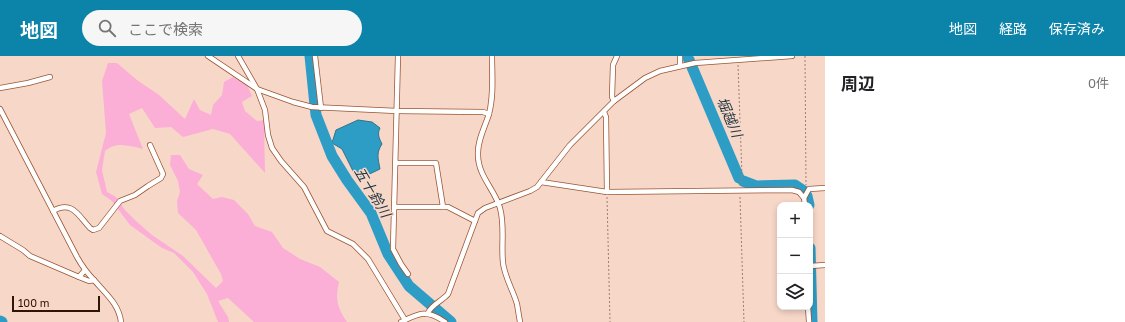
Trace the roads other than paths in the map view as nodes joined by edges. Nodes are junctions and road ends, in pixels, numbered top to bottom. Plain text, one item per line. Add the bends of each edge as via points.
1 (208, 56) edge
2 (238, 56) edge
3 (315, 56) edge
4 (398, 56) edge
5 (492, 56) edge
6 (617, 56) edge
7 (680, 56) edge
8 (792, 56) edge
9 (738, 58) edge
10 (680, 66) junction
11 (50, 77) dead end
12 (0, 88) edge
13 (257, 88) junction
14 (614, 101) junction
15 (319, 108) junction
16 (0, 109) edge
17 (397, 110) junction
18 (604, 112) junction
19 (489, 114) junction
20 (150, 146) dead end
21 (396, 163) junction
22 (541, 182) junction
23 (825, 188) edge
24 (607, 192) junction
25 (804, 198) junction
26 (805, 202) edge
27 (498, 203) junction
28 (394, 207) junction
29 (443, 207) junction
30 (53, 211) junction
31 (475, 221) junction
32 (0, 236) edge
33 (813, 266) edge
34 (825, 266) edge
35 (85, 270) junction
36 (408, 274) dead end
37 (79, 277) junction
38 (94, 280) junction
39 (808, 310) edge
40 (429, 311) junction
41 (403, 321) edge
42 (121, 322) edge
43 (445, 322) edge
44 (520, 322) edge
45 (809, 322) edge

1 - 13 street
2 - 13 street
3 - 15 street
4 - 17 street
5 - 19 street via 492,96
6 - 14 street via 614,64
7 - 10 street
8 - 9 street
9 - 10 street
10 - 14 street via 645,78
11 - 12 street
13 - 15 street via 276,97
13 - 41 street via 265,110 272,148 280,161 304,187 327,231 353,244 368,259
14 - 18 street
15 - 17 street
16 - 30 street
17 - 19 street
17 - 21 street
18 - 22 street via 570,145
18 - 24 street
19 - 27 street via 477,154 482,174
20 - 30 street via 163,174 161,178 135,195 120,201 99,228 90,228 70,207
21 - 28 street
21 - 29 street via 436,163
22 - 24 street
22 - 27 street via 530,191
23 - 25 street via 809,188
24 - 25 street via 792,190 799,192
25 - 26 street
27 - 31 street via 478,213
27 - 44 street via 502,218 503,264 517,304
28 - 29 street
28 - 36 street via 393,249
29 - 31 street via 448,207
30 - 35 street
31 - 40 street via 448,294
32 - 37 street via 30,256
33 - 34 street
35 - 37 street
35 - 38 street
37 - 38 street
38 - 42 street via 110,296
39 - 45 street
40 - 41 street
40 - 43 street

